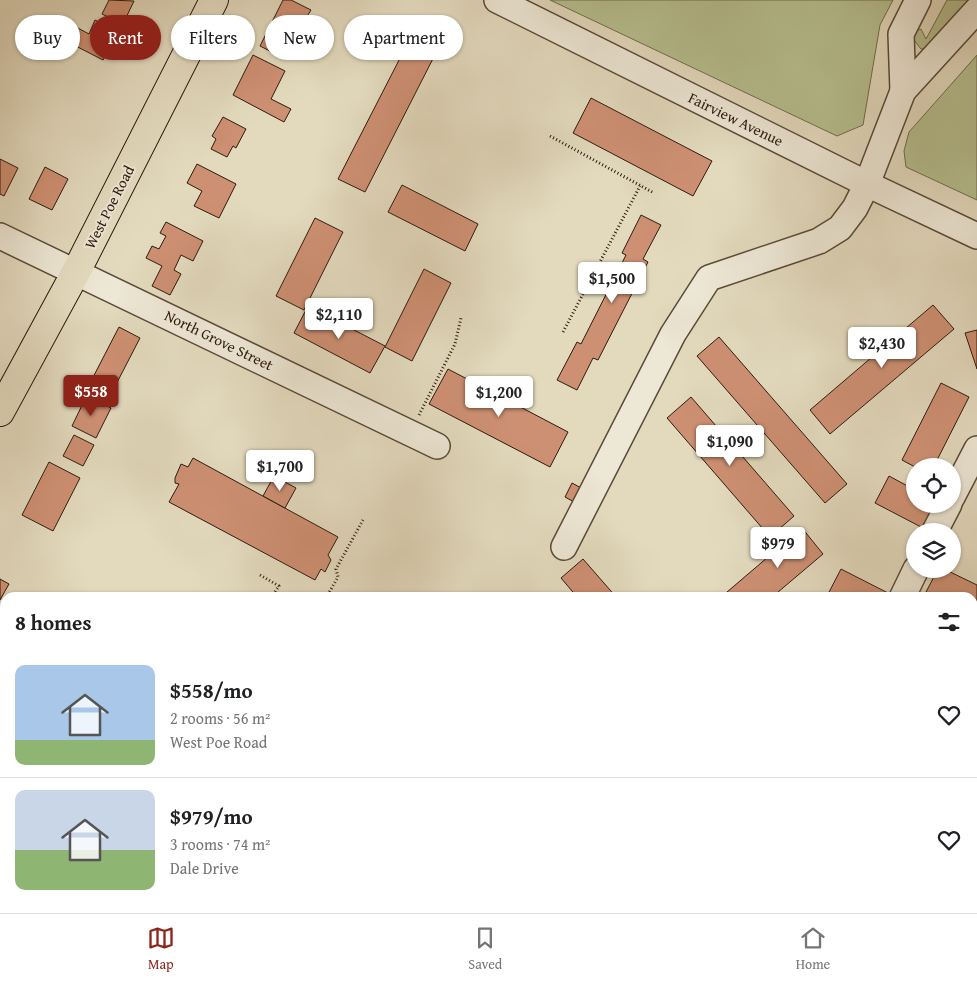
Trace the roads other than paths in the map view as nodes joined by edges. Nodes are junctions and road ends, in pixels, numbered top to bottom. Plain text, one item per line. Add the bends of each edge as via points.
1 (214, 0) edge
2 (497, 0) edge
3 (918, 0) edge
4 (977, 10) edge
5 (903, 91) junction
6 (867, 184) junction
7 (0, 236) edge
8 (977, 236) edge
9 (76, 272) junction
10 (0, 412) edge
11 (437, 446) dead end
12 (977, 449) edge
13 (961, 480) edge
14 (564, 547) dead end
15 (912, 578) edge
16 (905, 592) edge

1 - 9 main road, West Poe Road
2 - 6 street, Fairview Avenue
3 - 5 street via 901,34
4 - 5 street
5 - 6 street
6 - 8 street, Fairview Avenue
6 - 14 street via 840,228 819,241 709,278 673,334
7 - 9 street, North Grove Street
9 - 10 main road, West Poe Road
9 - 11 street, North Grove Street
12 - 13 street
15 - 16 street

